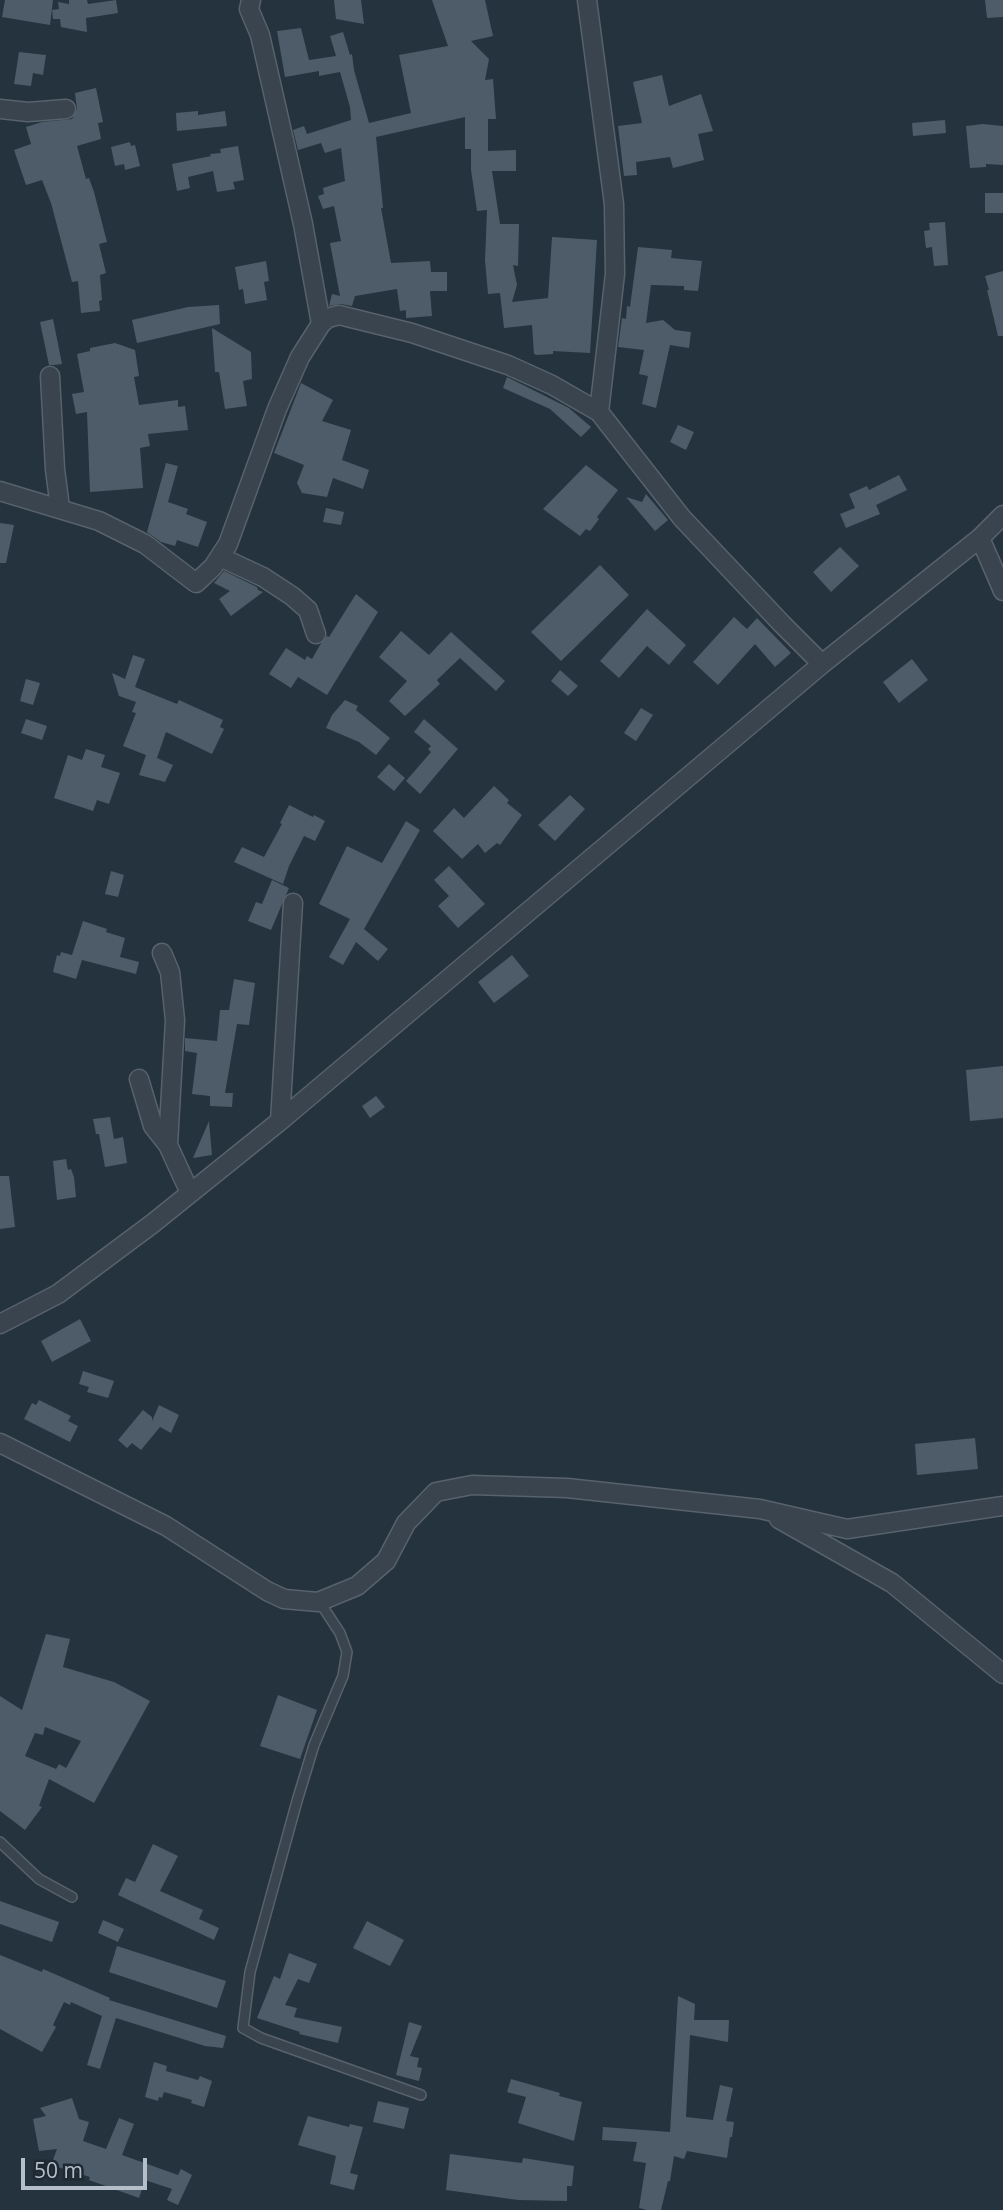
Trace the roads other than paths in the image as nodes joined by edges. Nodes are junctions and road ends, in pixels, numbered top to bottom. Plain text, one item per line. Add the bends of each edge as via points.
1 (251, 0) edge
2 (587, 0) edge
3 (0, 109) edge
4 (66, 109) dead end
5 (321, 324) junction
6 (50, 376) dead end
7 (599, 412) junction
8 (0, 491) edge
9 (60, 508) junction
10 (1003, 515) edge
11 (980, 538) junction
12 (220, 557) junction
13 (1002, 587) edge
14 (316, 634) dead end
15 (822, 664) junction
16 (293, 903) dead end
17 (162, 953) dead end
18 (139, 1079) dead end
19 (280, 1121) junction
20 (168, 1146) junction
21 (190, 1193) junction
22 (0, 1324) edge
23 (0, 1443) edge
24 (1003, 1506) edge
25 (760, 1509) junction
26 (319, 1601) junction
27 (1003, 1674) edge
28 (0, 1842) edge
29 (72, 1897) dead end
30 (421, 2095) dead end

1 - 5 street via 249,9 260,35
2 - 7 street via 614,204 615,274
3 - 4 street
5 - 7 street via 339,315 412,333 508,365
5 - 12 street via 277,408 229,544
6 - 9 street
7 - 15 street via 682,518
8 - 9 street
9 - 12 street via 145,544 196,583
10 - 11 street
11 - 13 street
11 - 15 street
12 - 14 street via 292,596 308,610
15 - 19 street
16 - 19 street
17 - 20 street via 170,972 175,1020
18 - 20 street via 152,1126
19 - 21 street
20 - 21 street
21 - 22 street via 58,1294
23 - 26 street via 166,1525 267,1591 284,1599
24 - 25 street via 847,1529
25 - 26 street via 567,1488 472,1485 436,1492 405,1523 386,1561 357,1586
25 - 27 street via 892,1583
26 - 30 lane via 347,1653 343,1676 296,1801 250,1972 243,2028
28 - 29 lane via 39,1879

